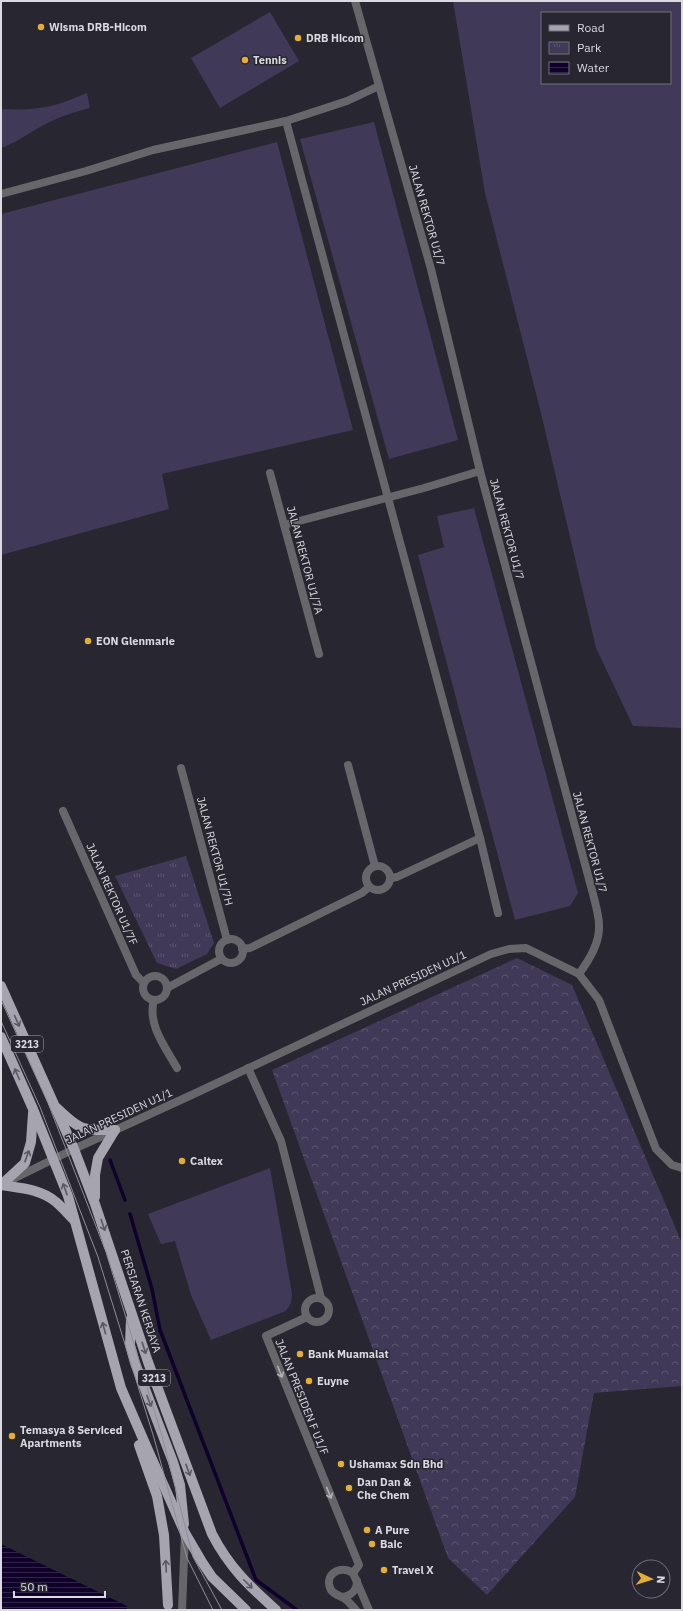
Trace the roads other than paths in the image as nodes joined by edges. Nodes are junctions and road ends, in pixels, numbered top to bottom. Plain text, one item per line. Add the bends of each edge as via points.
1 (355, 1) edge
2 (379, 86) junction
3 (286, 121) junction
4 (1, 194) edge
5 (480, 471) junction
6 (270, 473) dead end
7 (388, 497) junction
8 (284, 525) junction
9 (319, 654) dead end
10 (348, 765) dead end
11 (181, 768) dead end
12 (63, 811) dead end
13 (480, 838) junction
14 (375, 866) junction
15 (391, 878) junction
16 (369, 887) junction
17 (498, 913) dead end
18 (227, 940) junction
19 (242, 949) junction
20 (221, 959) junction
21 (579, 974) junction
22 (144, 983) junction
23 (1, 986) edge
24 (167, 988) junction
25 (154, 1000) junction
26 (1, 1037) edge
27 (177, 1068) dead end
28 (248, 1068) junction
29 (52, 1103) junction
30 (33, 1109) junction
31 (115, 1130) junction
32 (74, 1149) junction
33 (54, 1159) junction
34 (682, 1168) edge
35 (1, 1185) edge
36 (95, 1204) junction
37 (75, 1221) junction
38 (321, 1298) junction
39 (131, 1309) junction
40 (307, 1317) junction
41 (121, 1388) junction
42 (185, 1533) junction
43 (353, 1573) junction
44 (357, 1581) junction
45 (342, 1597) junction
46 (168, 1607) edge
47 (182, 1610) edge
48 (246, 1610) edge
49 (276, 1610) edge
50 (356, 1610) edge
51 (369, 1610) edge

1 - 2 street, JALAN REKTOR U1/7
2 - 3 street via 347,101
2 - 5 street, JALAN REKTOR U1/7 via 431,269
3 - 4 street via 153,150
3 - 7 street
5 - 7 street
5 - 21 street, JALAN REKTOR U1/7 via 598,919 594,949
6 - 8 street, JALAN REKTOR U1/7A
7 - 8 street
7 - 13 street
8 - 9 street, JALAN REKTOR U1/7A
10 - 14 street
11 - 18 street, JALAN REKTOR U1/7H
12 - 22 street, JALAN REKTOR U1/7F via 136,975
13 - 15 street
13 - 17 street
14 - 15 street via 386,868
14 - 16 street via 368,871 366,879
15 - 16 street via 389,885 383,890
16 - 19 street via 250,948
18 - 19 street via 234,939
18 - 20 street via 219,948
19 - 20 street via 241,957 236,962 228,963
20 - 24 street
21 - 28 street, JALAN PRESIDEN U1/1 via 526,948 509,948 491,954
21 - 34 street, JALAN PRESIDEN U1/1 via 599,1000 656,1149 672,1165
22 - 24 street via 149,977 157,976 164,981
22 - 25 street via 143,991
23 -> 29 main road, PERSIARAN KERJAYA / 3213
24 - 25 street via 162,998
25 - 27 street via 152,1008 156,1030
30 -> 26 main road, 3213
28 - 31 street, JALAN PRESIDEN U1/1
28 - 38 street via 281,1141
29 - 31 main road via 81,1128
29 - 32 main road, PERSIARAN KERJAYA / 3213
30 - 33 main road, 3213
35 -> 30 main road via 25,1163 31,1142
31 - 32 street, JALAN PRESIDEN U1/1
31 - 36 main road via 98,1158
32 - 33 street, JALAN PRESIDEN U1/1
32 - 36 main road, PERSIARAN KERJAYA / 3213
33 - 35 street, JALAN PRESIDEN U1/1
37 -> 33 main road, 3213
35 - 37 main road via 32,1190 47,1196
36 -> 39 main road, PERSIARAN KERJAYA / 3213
41 -> 37 main road, 3213
38 - 40 street via 313,1298 307,1303
38 - 40 street via 329,1306 328,1317 318,1323
39 -> 42 main road via 130,1345 180,1485
39 -> 49 main road, PERSIARAN KERJAYA / 3213 via 212,1534 236,1572
40 -> 43 street, JALAN PRESIDEN F U1/F via 266,1336 359,1565
41 - 42 main road, 3213
46 -> 41 main road via 164,1535 157,1496
42 - 47 street
42 - 48 main road, 3213 via 212,1577
43 - 44 street
43 - 45 street via 341,1569 331,1577 329,1582 332,1590
44 - 45 street via 356,1589 350,1595
44 - 51 street
45 - 50 street

